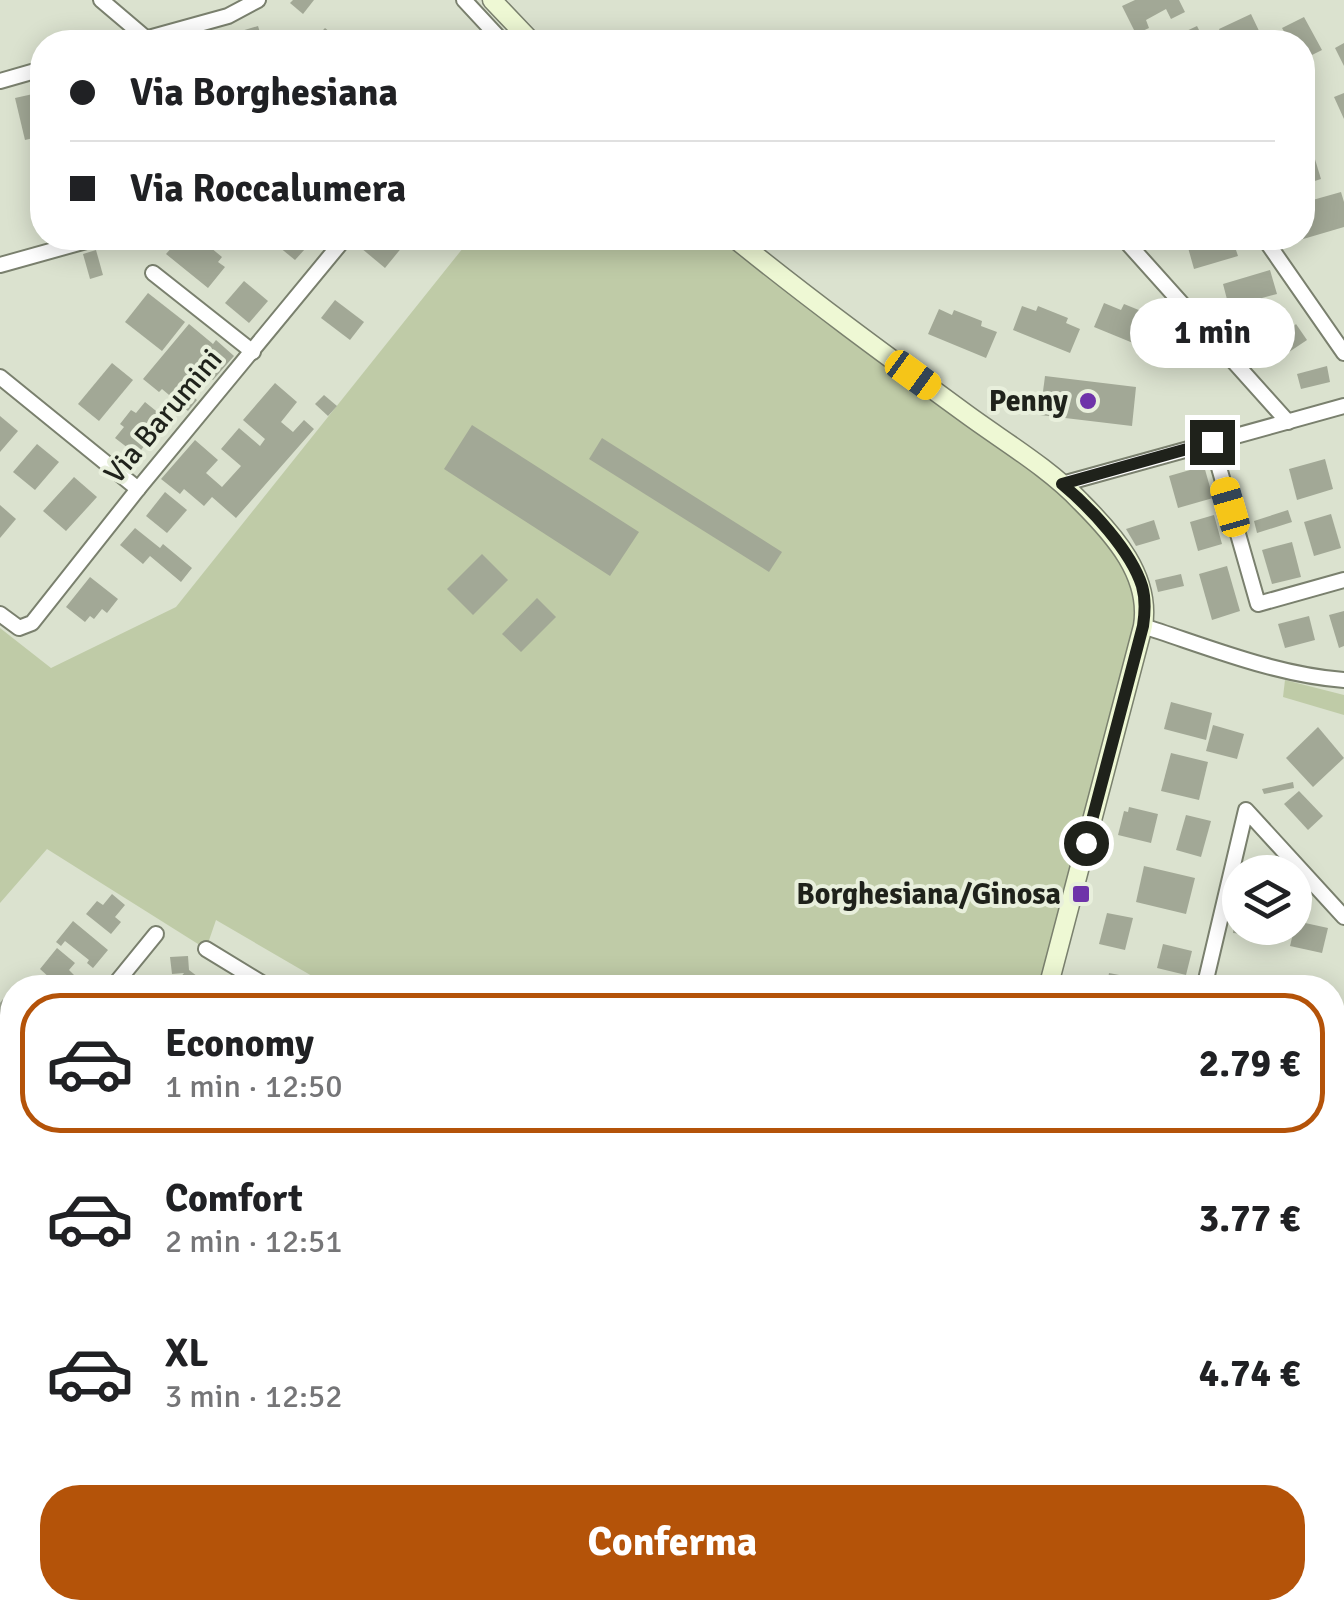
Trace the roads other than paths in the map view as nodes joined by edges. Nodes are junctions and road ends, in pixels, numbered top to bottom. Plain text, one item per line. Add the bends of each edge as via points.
1 (101, 0) edge
2 (258, 0) edge
3 (464, 0) edge
4 (492, 0) edge
5 (517, 27) junction
6 (130, 30) edge
7 (179, 30) edge
8 (492, 30) edge
9 (514, 30) edge
10 (520, 30) edge
11 (30, 72) edge
12 (0, 81) edge
13 (54, 250) edge
14 (335, 250) edge
15 (749, 250) edge
16 (1135, 250) edge
17 (1272, 250) edge
18 (0, 265) edge
19 (154, 273) dead end
20 (253, 352) junction
21 (1344, 353) edge
22 (0, 377) edge
23 (1344, 406) edge
24 (1288, 422) junction
25 (1212, 442) junction
26 (1062, 484) junction
27 (138, 488) junction
28 (1344, 580) edge
29 (0, 614) edge
30 (1143, 626) junction
31 (1344, 680) edge
32 (1344, 917) edge
33 (156, 934) dead end
34 (206, 949) dead end
35 (123, 975) edge
36 (249, 975) edge
37 (1051, 975) edge
38 (1207, 975) edge

1 - 6 street
2 - 7 street
3 - 8 street
4 - 5 street
5 - 9 street
5 - 10 street
11 - 12 street
13 - 18 street
14 - 20 street, Via Barumini
15 - 26 street
16 - 24 street
17 - 21 street
19 - 20 street
20 - 27 street, Via Barumini
22 - 27 street
23 - 24 street
24 - 25 street
25 - 26 street
25 - 28 street via 1258,604
26 - 30 street via 1131,564 1142,586
27 - 29 street, Via Barumini via 32,623 15,626
30 - 31 street via 1267,665
30 - 37 street
32 - 38 street via 1246,810
33 - 35 street
34 - 36 street

